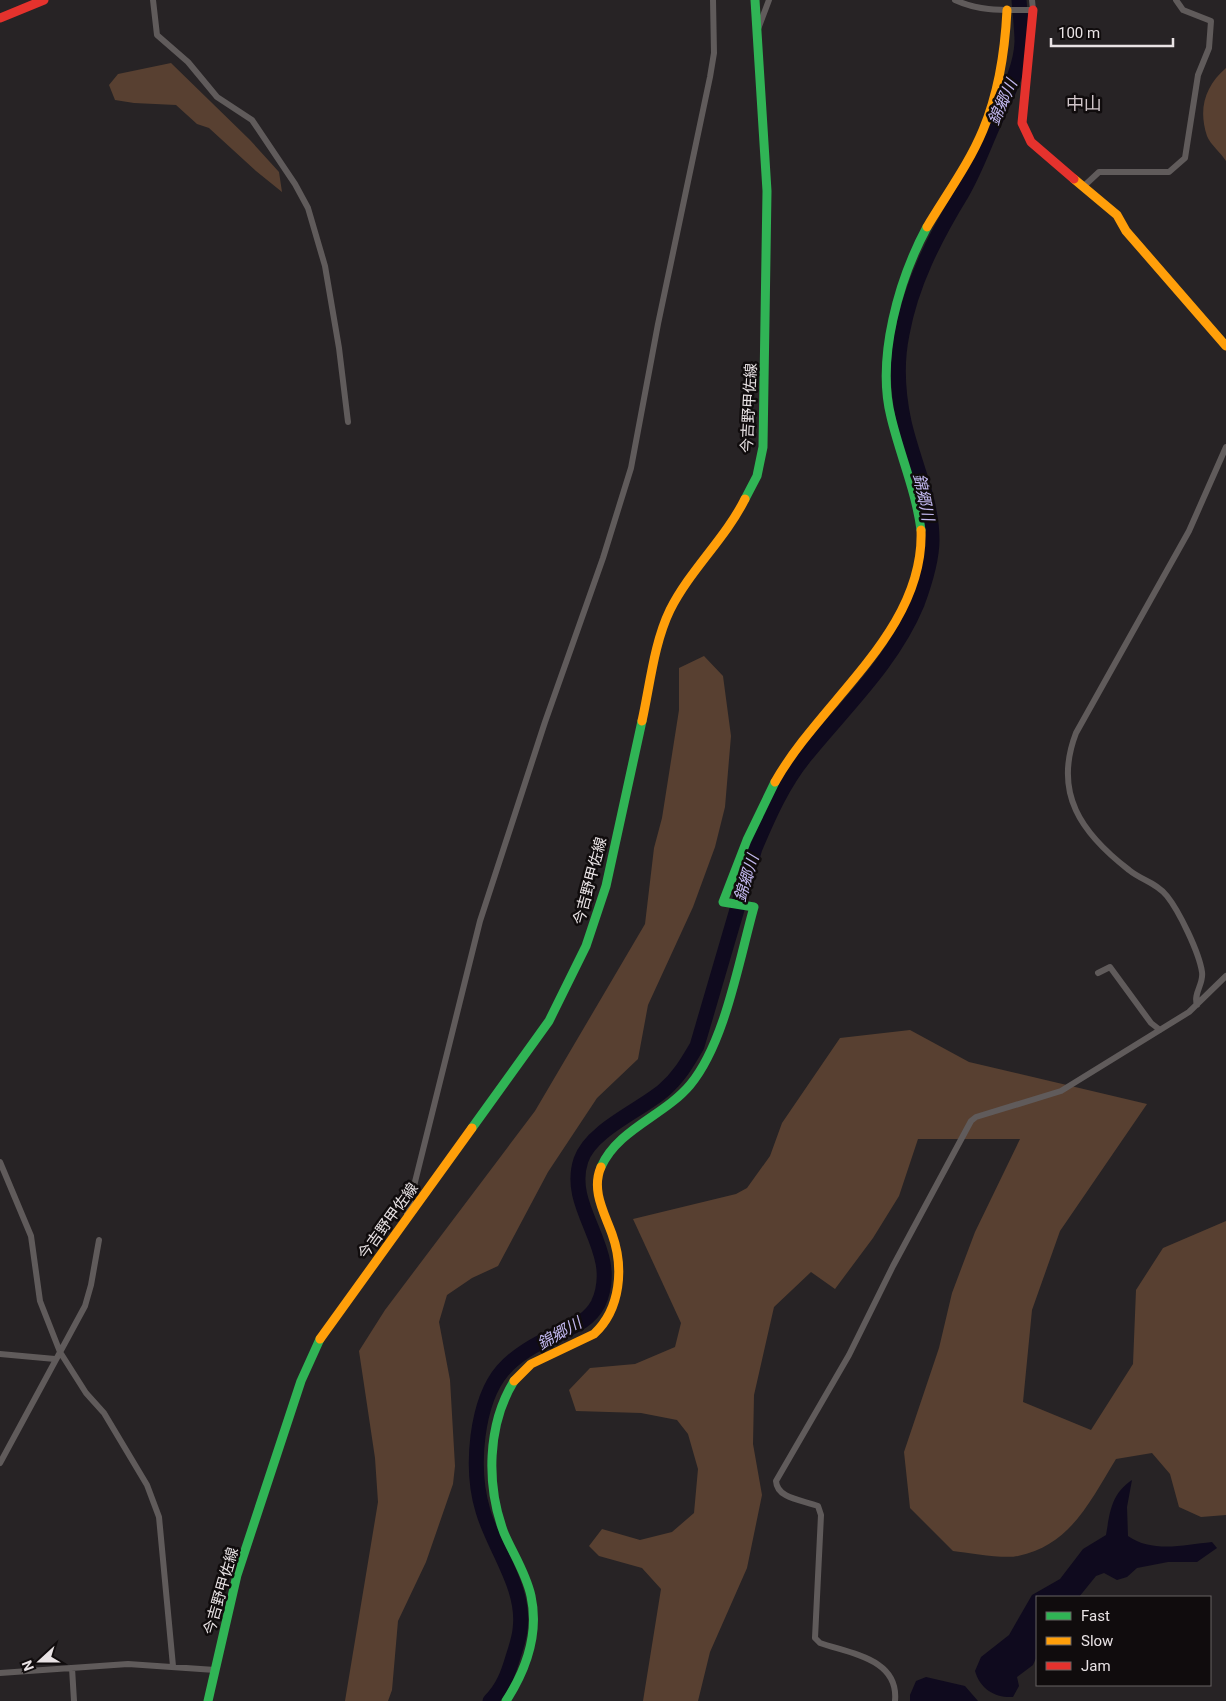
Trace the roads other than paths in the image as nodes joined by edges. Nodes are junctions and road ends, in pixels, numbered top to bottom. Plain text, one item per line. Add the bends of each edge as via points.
1 (44, 0) edge
2 (153, 0) edge
3 (713, 0) edge
4 (755, 0) edge
5 (769, 0) edge
6 (955, 0) edge
7 (1032, 0) edge
8 (1176, 0) edge
9 (1007, 10) junction
10 (1033, 10) junction
11 (0, 18) edge
12 (757, 31) junction
13 (1084, 186) junction
14 (1226, 346) edge
15 (348, 422) dead end
16 (1226, 447) edge
17 (1098, 973) dead end
18 (1226, 976) edge
19 (1196, 1005) junction
20 (1160, 1030) junction
21 (0, 1162) edge
22 (405, 1221) junction
23 (99, 1240) dead end
24 (60, 1352) junction
25 (0, 1354) edge
26 (55, 1359) junction
27 (0, 1463) edge
28 (173, 1666) junction
29 (72, 1668) junction
30 (215, 1670) junction
31 (0, 1673) edge
32 (74, 1701) edge
33 (208, 1701) edge
34 (506, 1701) edge
35 (895, 1701) edge

1 - 11 street
2 - 15 street via 156,35 188,62 217,97 252,120 308,208 325,266
3 - 22 street via 714,53 710,77 631,468 480,921
4 - 12 street, 今吉野甲佐線
5 - 12 street
6 - 9 street via 969,6
7 - 10 street
8 - 13 street via 1183,10 1212,21 1209,48 1198,75 1185,158 1169,172 1099,172
9 - 10 street
9 - 34 street via 1006,46 983,130 917,244 895,308 889,409 923,529 919,566 912,589 895,624 870,659 832,702 789,761 738,861 723,902 754,908 718,1030 699,1071 670,1105 618,1144 605,1158 598,1175 597,1192 614,1242 619,1272 616,1295 608,1317 598,1332 531,1364 520,1374 506,1394 498,1421 492,1459 494,1493 504,1532 528,1585 532,1613 532,1644
10 - 13 street via 1022,124 1041,152
12 - 22 street, 今吉野甲佐線 via 767,191 767,259 763,441 757,476 743,503 670,610 661,634 606,886 586,946 549,1022
13 - 14 street via 1117,215 1126,230
16 - 19 street via 1189,531 1076,733 1068,752 1066,775 1077,814 1087,830 1130,871 1158,887 1185,927 1202,972
17 - 20 street via 1110,967 1151,1023
18 - 19 street
19 - 20 street
20 - 35 street via 1061,1091 984,1114 971,1121 849,1355 776,1481 780,1493 818,1506 821,1515 815,1638 820,1643 877,1663 888,1672 896,1689
21 - 24 street via 31,1236 40,1301
22 - 30 street, 今吉野甲佐線 via 321,1336 301,1381 232,1593
23 - 24 street via 84,1306
24 - 26 street
24 - 28 street via 86,1393 104,1413 147,1484 159,1517
25 - 26 street
26 - 27 street
28 - 29 street via 128,1664
28 - 30 street
29 - 31 street
29 - 32 street
30 - 33 street, 今吉野甲佐線

